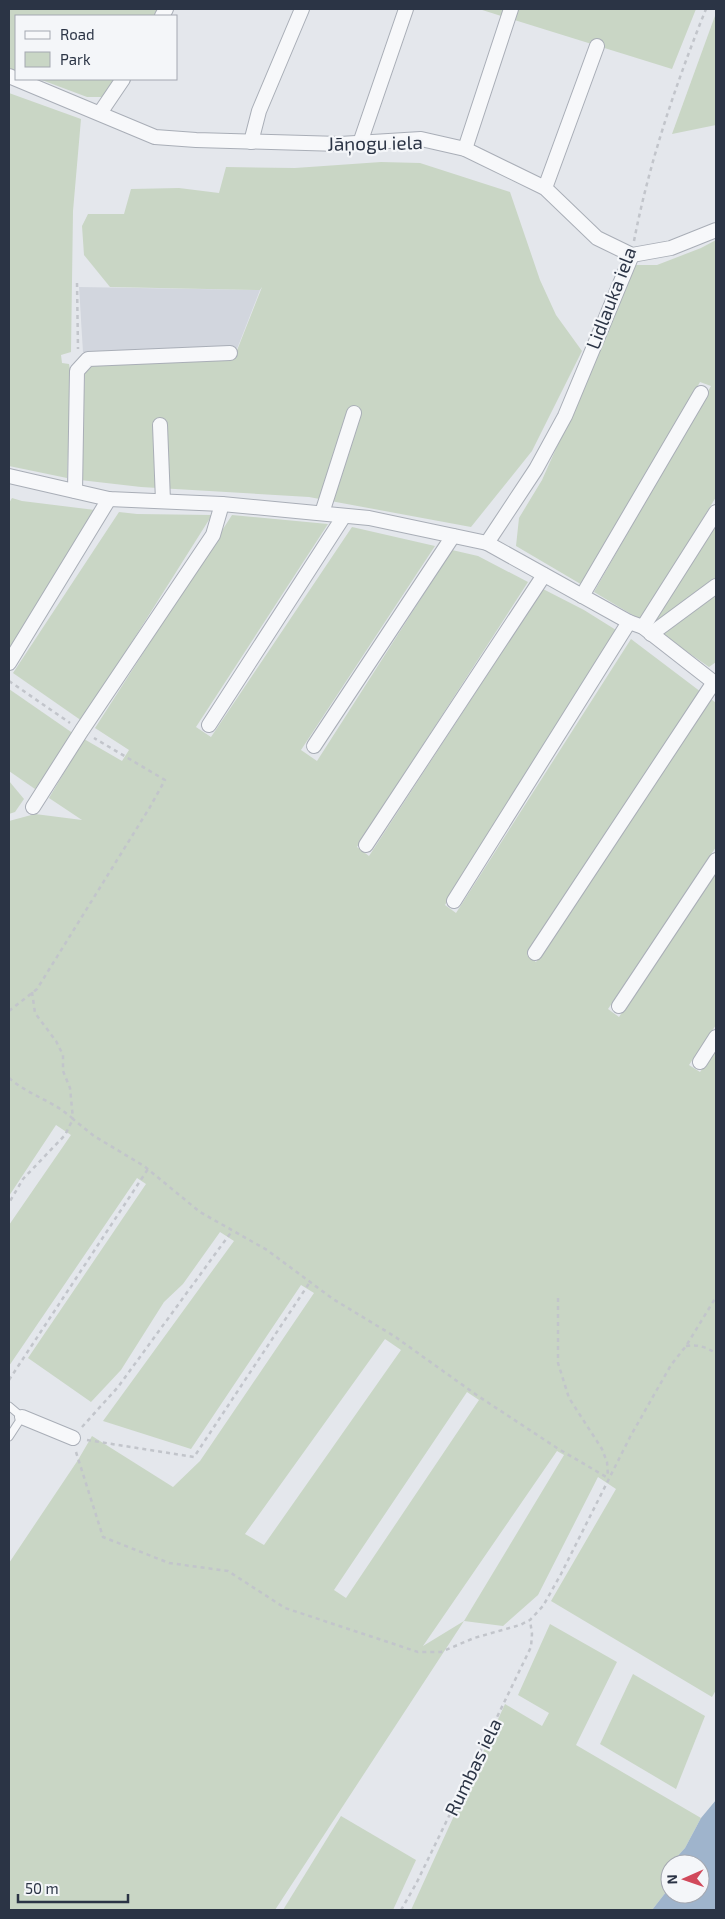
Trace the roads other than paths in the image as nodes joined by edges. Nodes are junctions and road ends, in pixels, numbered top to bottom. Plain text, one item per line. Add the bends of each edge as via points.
1 (302, 9) edge
2 (406, 9) edge
3 (511, 9) edge
4 (598, 46) dead end
5 (19, 80) edge
6 (122, 80) edge
7 (100, 113) junction
8 (251, 142) junction
9 (360, 143) junction
10 (465, 148) junction
11 (545, 188) junction
12 (716, 230) edge
13 (632, 255) junction
14 (230, 353) dead end
15 (701, 393) dead end
16 (354, 413) dead end
17 (160, 425) dead end
18 (11, 481) edge
19 (76, 491) junction
20 (109, 499) junction
21 (163, 501) junction
22 (222, 504) junction
23 (716, 512) edge
24 (322, 513) junction
25 (344, 516) junction
26 (453, 536) junction
27 (487, 543) junction
28 (544, 575) junction
29 (716, 586) edge
30 (582, 596) junction
31 (629, 622) junction
32 (647, 631) junction
33 (9, 663) edge
34 (713, 678) edge
35 (209, 725) dead end
36 (314, 746) dead end
37 (33, 807) dead end
38 (366, 845) dead end
39 (716, 860) edge
40 (454, 901) dead end
41 (535, 953) dead end
42 (619, 1006) dead end
43 (716, 1037) edge
44 (700, 1062) dead end
45 (9, 1406) edge
46 (22, 1417) junction
47 (9, 1437) edge
48 (73, 1438) road end

1 - 8 street via 259,111
2 - 9 street
3 - 10 street
4 - 11 street
5 - 7 street, Jāņogu iela
6 - 7 street
7 - 8 street, Jāņogu iela via 155,137
8 - 9 street, Jāņogu iela
9 - 10 street, Jāņogu iela via 421,139
10 - 11 street, Jāņogu iela
11 - 13 street, Jāņogu iela via 597,238
12 - 13 street via 671,248
13 - 27 street, Lidlauka iela via 565,416 536,469
14 - 19 street via 88,359 77,370
15 - 30 street
16 - 24 street
17 - 21 street
18 - 19 street
19 - 20 street
20 - 21 street
20 - 33 street
21 - 22 street
22 - 24 street
22 - 37 street via 213,535
23 - 32 street
24 - 25 street
25 - 26 street via 369,518
25 - 35 street
26 - 27 street
26 - 36 street
27 - 28 street
28 - 30 street
28 - 38 street
29 - 32 street
30 - 31 street
31 - 32 street
31 - 40 street
32 - 34 street
34 - 41 street
39 - 42 street
43 - 44 street
45 - 46 lane
46 - 47 lane
46 - 48 street

